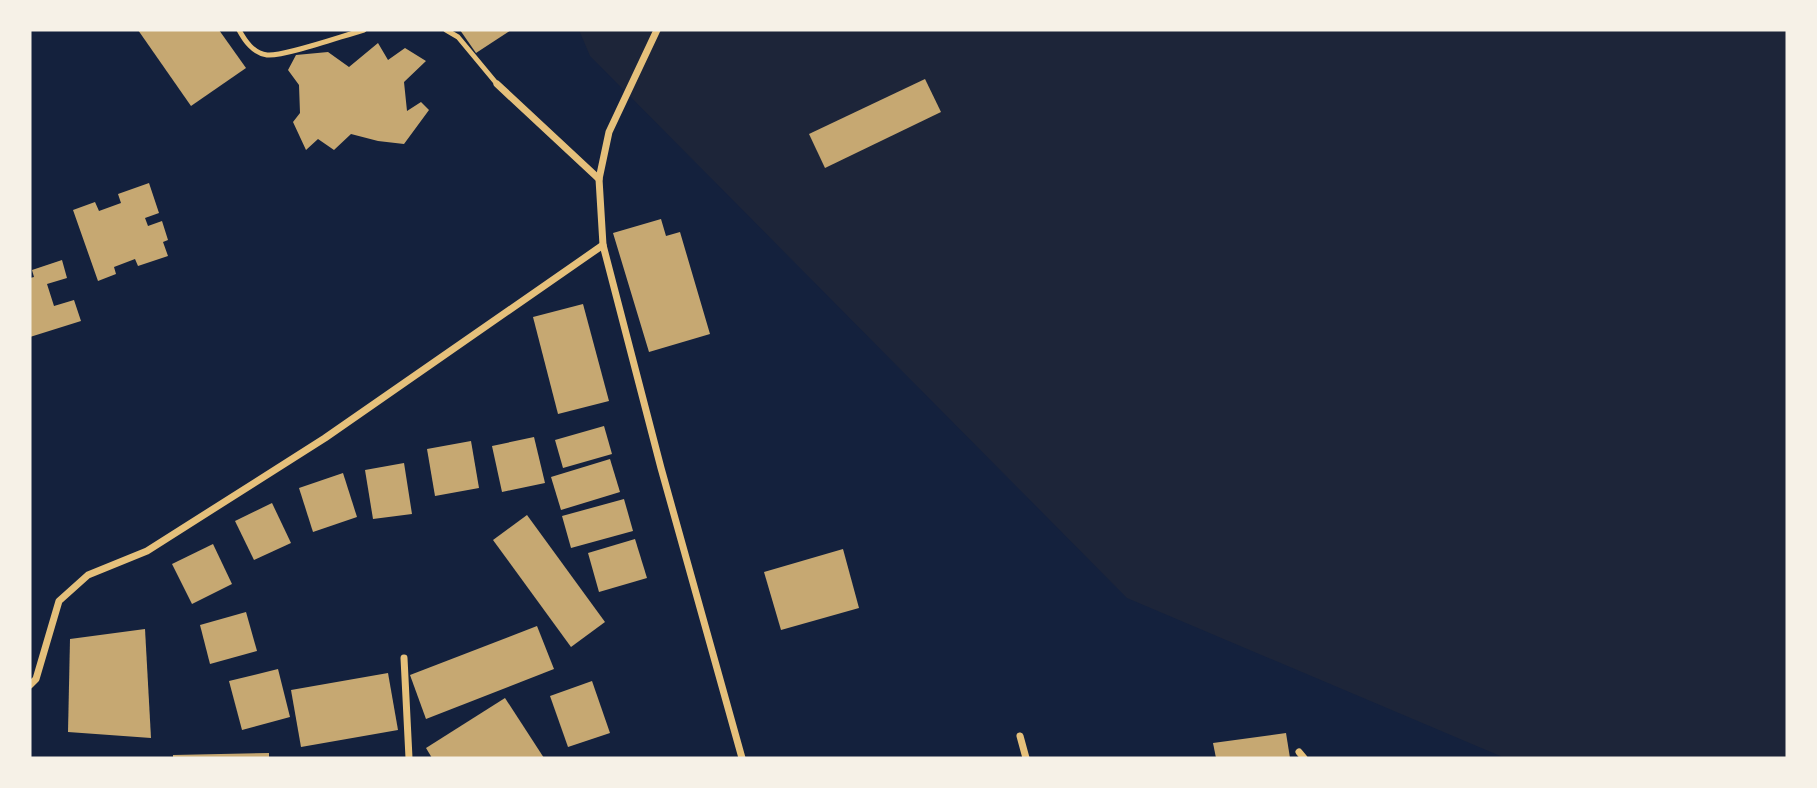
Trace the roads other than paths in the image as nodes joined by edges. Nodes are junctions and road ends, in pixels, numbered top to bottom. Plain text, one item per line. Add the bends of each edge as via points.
1 (239, 30) edge
2 (364, 30) edge
3 (446, 30) edge
4 (657, 30) edge
5 (497, 84) joint
6 (598, 179) junction
7 (603, 245) junction
8 (404, 658) dead end
9 (30, 685) edge
10 (1020, 736) dead end
11 (409, 758) edge
12 (742, 758) edge
13 (1026, 758) edge

1 - 2 lane via 246,44 267,55
3 - 5 lane via 458,37
4 - 6 street via 609,132
5 - 6 street
6 - 7 street
7 - 9 street via 314,446 147,551 89,575 59,601 36,679
7 - 12 street
8 - 11 street
10 - 13 street

